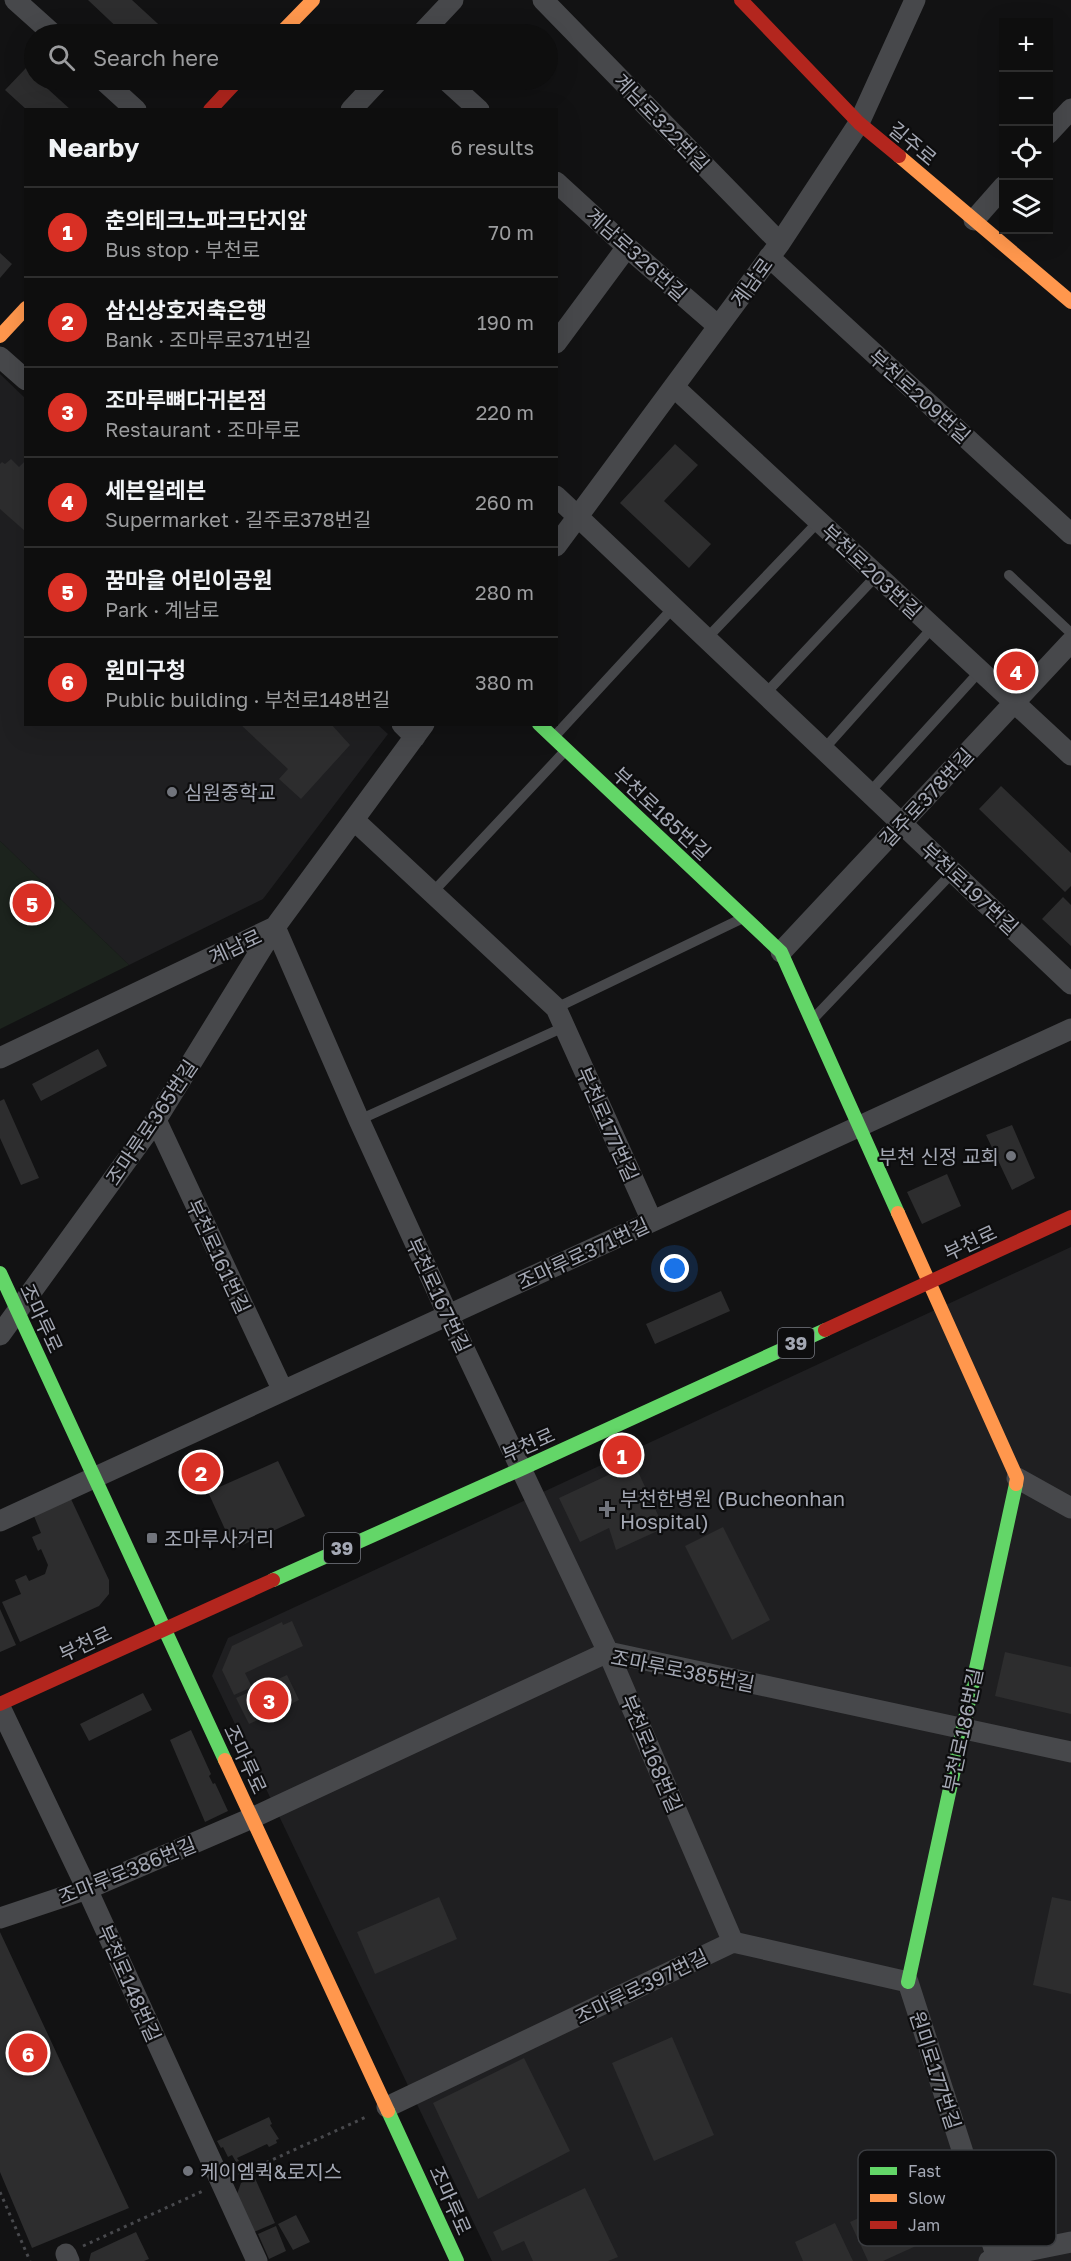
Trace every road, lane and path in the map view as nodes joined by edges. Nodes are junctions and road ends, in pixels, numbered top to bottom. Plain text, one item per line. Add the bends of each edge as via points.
1 (15, 0) edge
2 (313, 0) edge
3 (453, 0) edge
4 (543, 0) edge
5 (741, 0) edge
6 (915, 0) edge
7 (42, 24) edge
8 (290, 24) edge
9 (430, 24) edge
10 (114, 90) edge
11 (229, 90) edge
12 (370, 90) edge
13 (457, 90) edge
14 (134, 108) edge
15 (212, 108) edge
16 (353, 108) edge
17 (477, 108) edge
18 (1071, 109) edge
19 (859, 123) junction
20 (1053, 129) edge
21 (558, 184) edge
22 (999, 192) edge
23 (974, 220) junction
24 (627, 247) junction
25 (775, 250) junction
26 (1071, 302) edge
27 (24, 310) edge
28 (718, 326) junction
29 (0, 336) edge
30 (558, 337) edge
31 (0, 357) edge
32 (24, 378) edge
33 (674, 387) junction
34 (558, 498) edge
35 (578, 516) junction
36 (819, 521) junction
37 (1071, 534) edge
38 (558, 543) edge
39 (877, 575) junction
40 (1009, 575) dead end
41 (674, 607) junction
42 (933, 627) junction
43 (1071, 633) edge
44 (707, 638) junction
45 (1071, 642) edge
46 (980, 671) junction
47 (765, 694) junction
48 (1015, 703) junction
49 (541, 726) edge
50 (414, 729) edge
51 (553, 738) junction
52 (824, 749) junction
53 (566, 750) junction
54 (1071, 755) edge
55 (869, 793) junction
56 (354, 820) junction
57 (902, 824) junction
58 (953, 872) junction
59 (432, 893) junction
60 (744, 918) junction
61 (275, 927) junction
62 (781, 952) junction
63 (1071, 984) edge
64 (560, 1017) junction
65 (811, 1021) junction
66 (1071, 1029) edge
67 (0, 1058) edge
68 (156, 1120) junction
69 (359, 1120) junction
70 (859, 1126) junction
71 (1071, 1217) edge
72 (652, 1221) junction
73 (0, 1273) edge
74 (928, 1282) junction
75 (18, 1311) junction
76 (448, 1315) junction
77 (0, 1335) edge
78 (283, 1391) junction
79 (521, 1469) junction
80 (94, 1478) junction
81 (1017, 1478) junction
82 (1071, 1508) edge
83 (0, 1521) edge
84 (164, 1628) junction
85 (608, 1652) junction
86 (0, 1706) edge
87 (962, 1729) junction
88 (1071, 1752) edge
89 (252, 1818) junction
90 (87, 1889) junction
91 (0, 1918) edge
92 (733, 1942) junction
93 (908, 1982) junction
94 (387, 2107) junction
95 (960, 2150) edge
96 (0, 2192) edge
97 (1071, 2242) edge
98 (1054, 2246) edge
99 (1056, 2246) edge
100 (994, 2260) edge
101 (30, 2261) edge
102 (256, 2261) edge
103 (457, 2261) edge

1 - 7 street
2 - 8 street
3 - 9 street
4 - 25 street, 계남로322번길
5 - 19 street, 길주로
6 - 19 street, 계남로
10 - 14 street
11 - 15 street
12 - 16 street
13 - 17 street
18 - 20 street
19 - 23 street, 길주로
19 - 25 street, 계남로
21 - 24 street, 계남로326번길
22 - 23 street
23 - 26 street, 길주로
24 - 28 street, 계남로326번길
24 - 30 street
25 - 28 street, 계남로
25 - 37 street, 부천로209번길
27 - 29 street
28 - 33 street, 계남로
31 - 32 street
33 - 35 street, 계남로
33 - 36 street, 부천로203번길
34 - 35 street, 부천로197번길
35 - 38 street, 계남로
35 - 41 street, 부천로197번길
36 - 39 street, 부천로203번길
36 - 44 lane
39 - 42 street, 부천로203번길
39 - 47 lane
40 - 43 lane
41 - 44 street, 부천로197번길
41 - 51 lane
42 - 46 street, 부천로203번길
42 - 52 lane
44 - 47 street, 부천로197번길
45 - 48 street, 길주로378번길
46 - 48 street, 부천로203번길
46 - 55 lane
47 - 52 street, 부천로197번길
48 - 54 street, 부천로203번길
48 - 57 street, 길주로378번길
49 - 51 street, 부천로185번길
50 - 56 street, 계남로
51 - 53 street, 부천로185번길
52 - 55 street, 부천로197번길
53 - 59 lane
53 - 60 street, 부천로185번길
55 - 57 street, 부천로197번길
56 - 59 street, 부천로177번길
56 - 61 street, 계남로
57 - 58 street, 부천로197번길
57 - 62 street, 길주로378번길
58 - 63 street, 부천로197번길
58 - 65 lane
59 - 64 street, 부천로177번길
60 - 62 street, 부천로185번길
60 - 64 lane
61 - 67 street, 계남로
61 - 68 street, 조마루로365번길
61 - 69 street, 부천로167번길
62 - 65 street, 부천로185번길
64 - 69 lane via 470,1070
64 - 72 street, 부천로177번길
65 - 70 street, 부천로185번길
66 - 70 street, 조마루로371번길
68 - 75 street, 조마루로365번길
68 - 78 street, 부천로161번길
69 - 76 street, 부천로167번길
70 - 72 street, 조마루로371번길
70 - 74 street, 부천로185번길
71 - 74 street, 부천로 / 39
72 - 76 street, 조마루로371번길
73 - 75 street, 조마루로
74 - 79 street, 부천로 / 39
74 - 81 street
75 - 77 street, 조마루로365번길
75 - 80 street, 조마루로
76 - 78 street, 조마루로371번길
76 - 79 street, 부천로167번길
78 - 80 street, 조마루로371번길
79 - 84 street, 부천로 / 39
79 - 85 street, 부천로168번길
80 - 83 street, 조마루로371번길
80 - 84 street, 조마루로
81 - 82 street
81 - 87 street, 부천로186번길
84 - 86 street, 부천로 / 39
84 - 89 street, 조마루로
85 - 87 street, 조마루로385번길
85 - 89 street, 조마루로385번길
85 - 92 street, 부천로168번길
86 - 90 street, 부천로148번길
87 - 88 street, 조마루로385번길
87 - 93 street, 부천로186번길
89 - 90 street, 조마루로386번길
89 - 94 street, 조마루로
90 - 91 street, 조마루로386번길
90 - 102 street, 부천로148번길
92 - 93 street
92 - 94 street, 조마루로397번길
93 - 95 street, 원미로177번길
94 - 103 street, 조마루로
96 - 101 path
97 - 99 street
98 - 100 street

